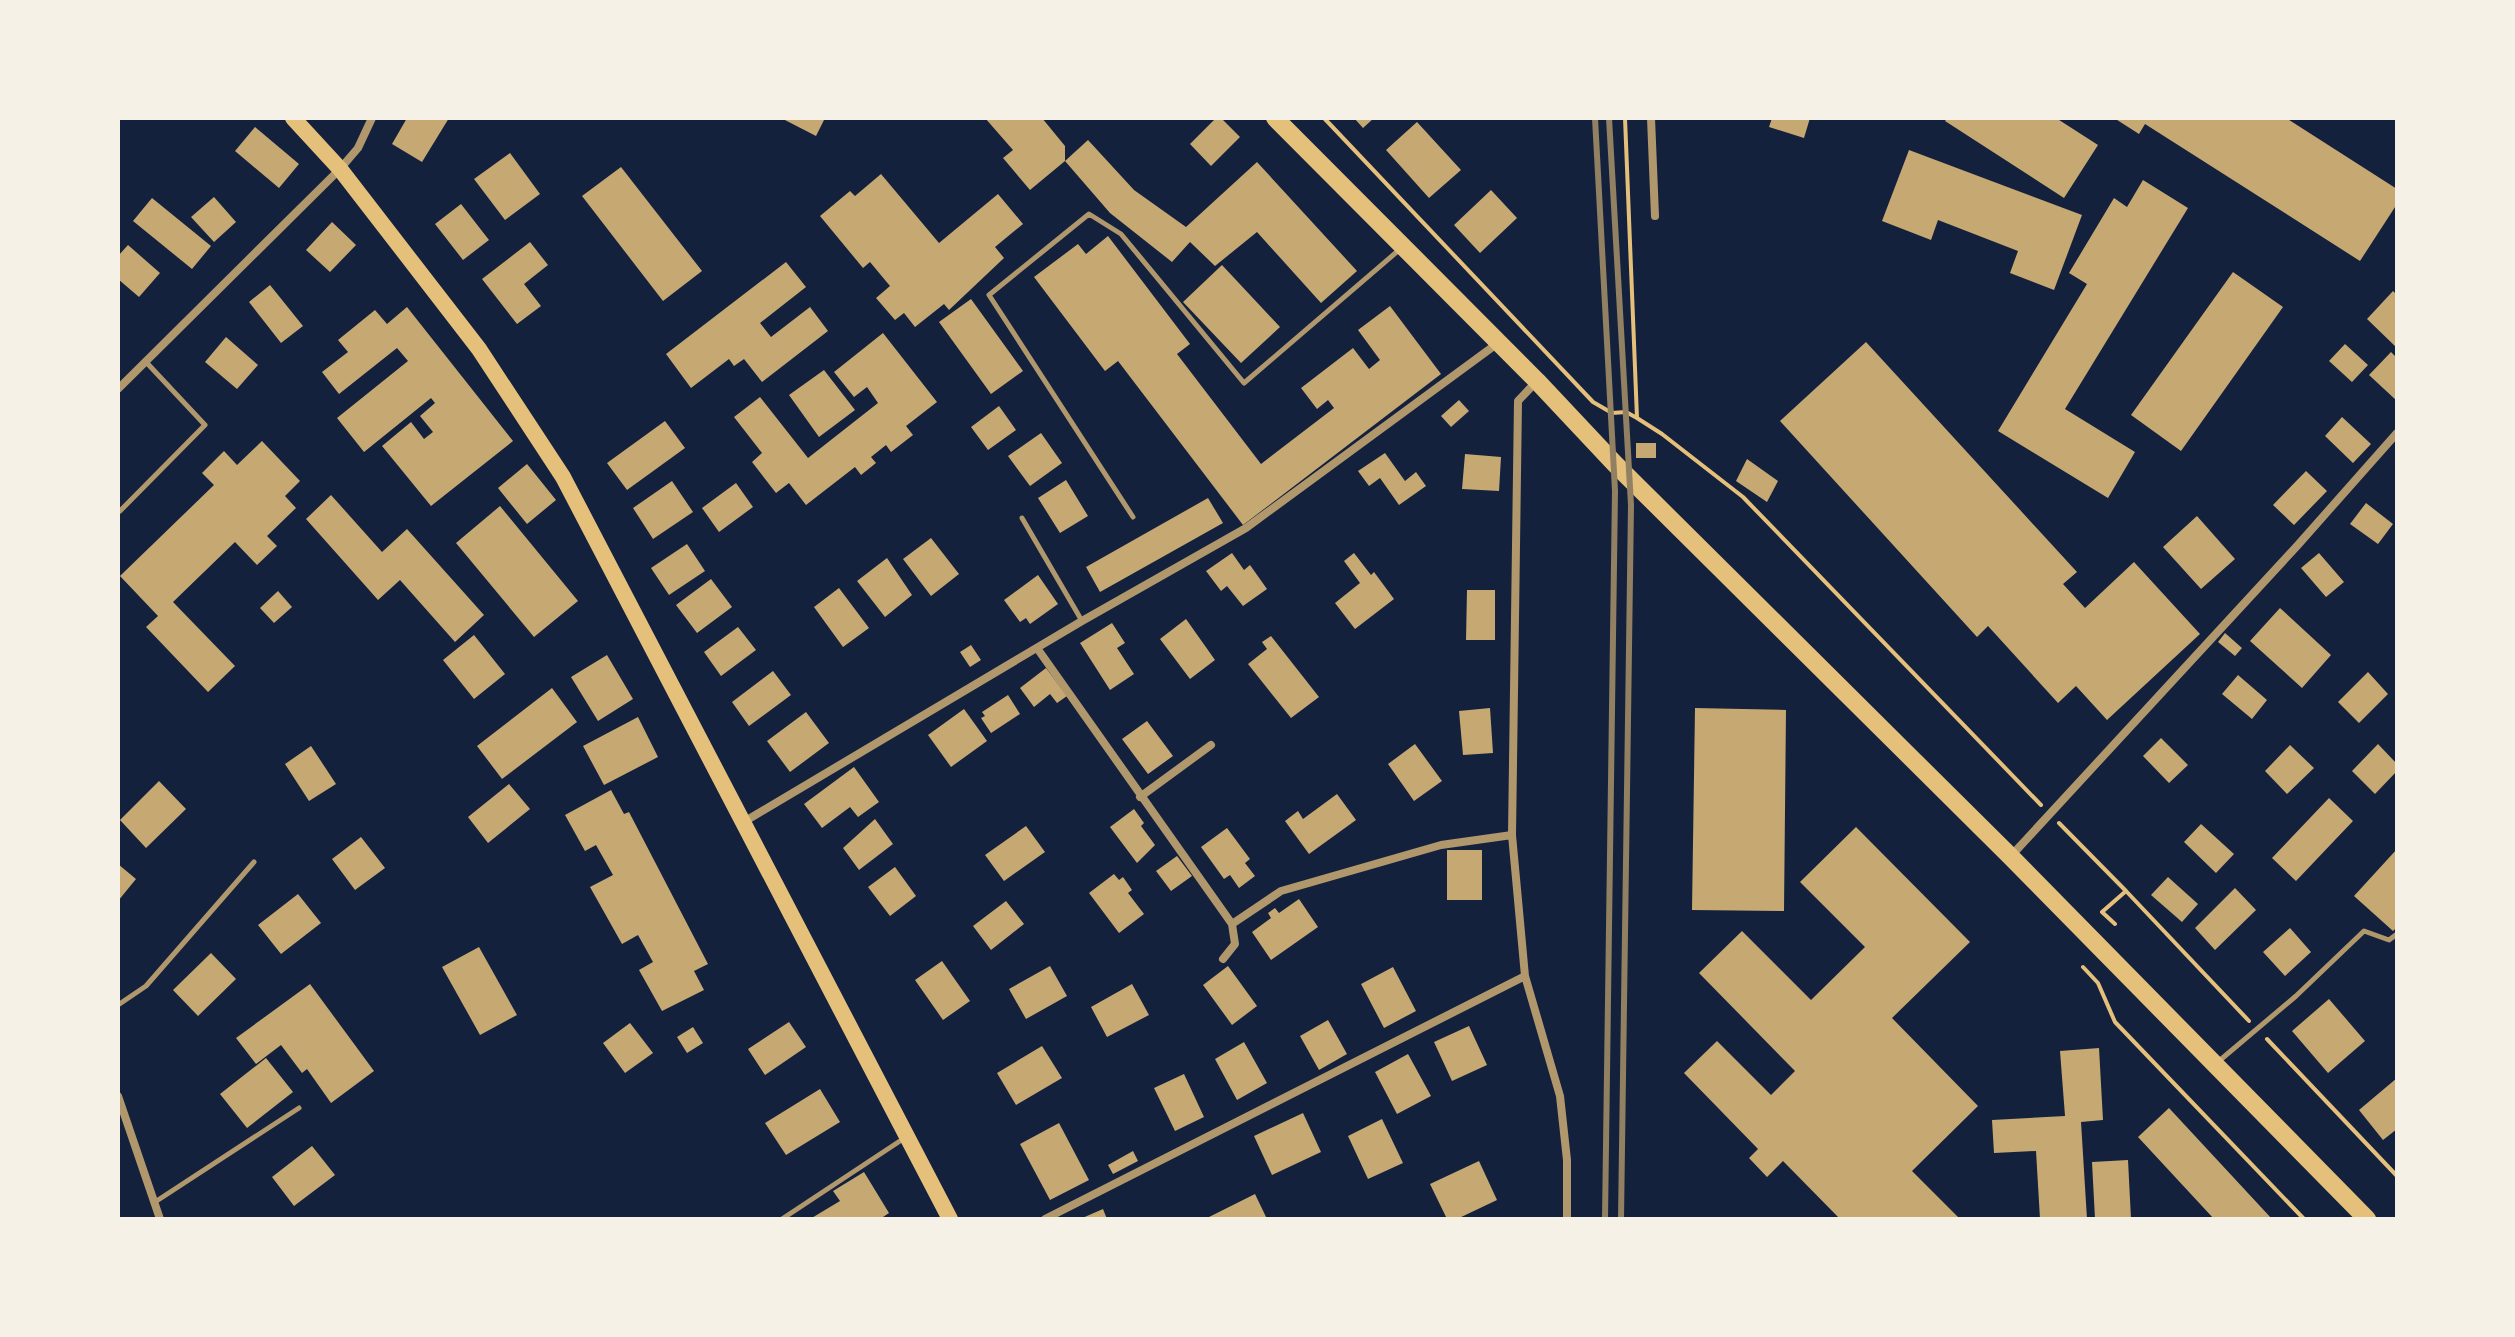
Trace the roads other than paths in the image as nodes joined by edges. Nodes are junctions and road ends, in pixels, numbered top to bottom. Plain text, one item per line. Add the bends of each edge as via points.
1 (293, 118) edge
2 (372, 118) edge
3 (1275, 118) edge
4 (1651, 118) edge
5 (340, 169) junction
6 (1655, 216) dead end
7 (1403, 246) junction
8 (1498, 343) junction
9 (145, 362) junction
10 (1537, 381) junction
11 (118, 389) edge
12 (2397, 433) edge
13 (120, 511) edge
14 (1133, 517) dead end
15 (1022, 518) dead end
16 (1082, 621) junction
17 (1037, 648) junction
18 (1211, 745) dead end
19 (1140, 797) junction
20 (742, 824) junction
21 (1512, 835) junction
22 (2010, 856) junction
23 (254, 862) dead end
24 (1232, 924) junction
25 (2397, 934) edge
26 (1223, 959) dead end
27 (1525, 976) junction
28 (118, 1005) edge
29 (2215, 1064) junction
30 (118, 1096) edge
31 (299, 1108) dead end
32 (907, 1136) junction
33 (154, 1203) junction
34 (160, 1219) edge
35 (782, 1219) edge
36 (950, 1219) edge
37 (1045, 1219) edge
38 (1567, 1219) edge
39 (2367, 1219) edge

1 - 5 main road
2 - 5 street via 358,148
3 - 7 main road
4 - 6 street
5 - 9 street
5 - 20 main road via 479,349 563,477
7 - 8 main road
7 - 14 lane via 1244,383 1121,234 1089,214 989,295
8 - 10 main road
8 - 16 street via 1246,528
9 - 11 street
9 - 13 lane via 205,425
10 - 21 street via 1518,401
10 - 22 main road
12 - 22 street
15 - 16 lane
16 - 17 street
17 - 19 street
17 - 20 street
18 - 19 street
19 - 24 street
20 - 32 main road
21 - 24 street via 1441,845 1281,891
21 - 27 street
22 - 29 main road
23 - 28 lane via 146,986
24 - 26 street via 1235,944
25 - 29 lane via 2389,940 2364,931
27 - 37 street
27 - 38 street via 1560,1096
29 - 39 main road
30 - 33 street
31 - 33 lane
32 - 35 lane
32 - 36 main road
33 - 34 street

